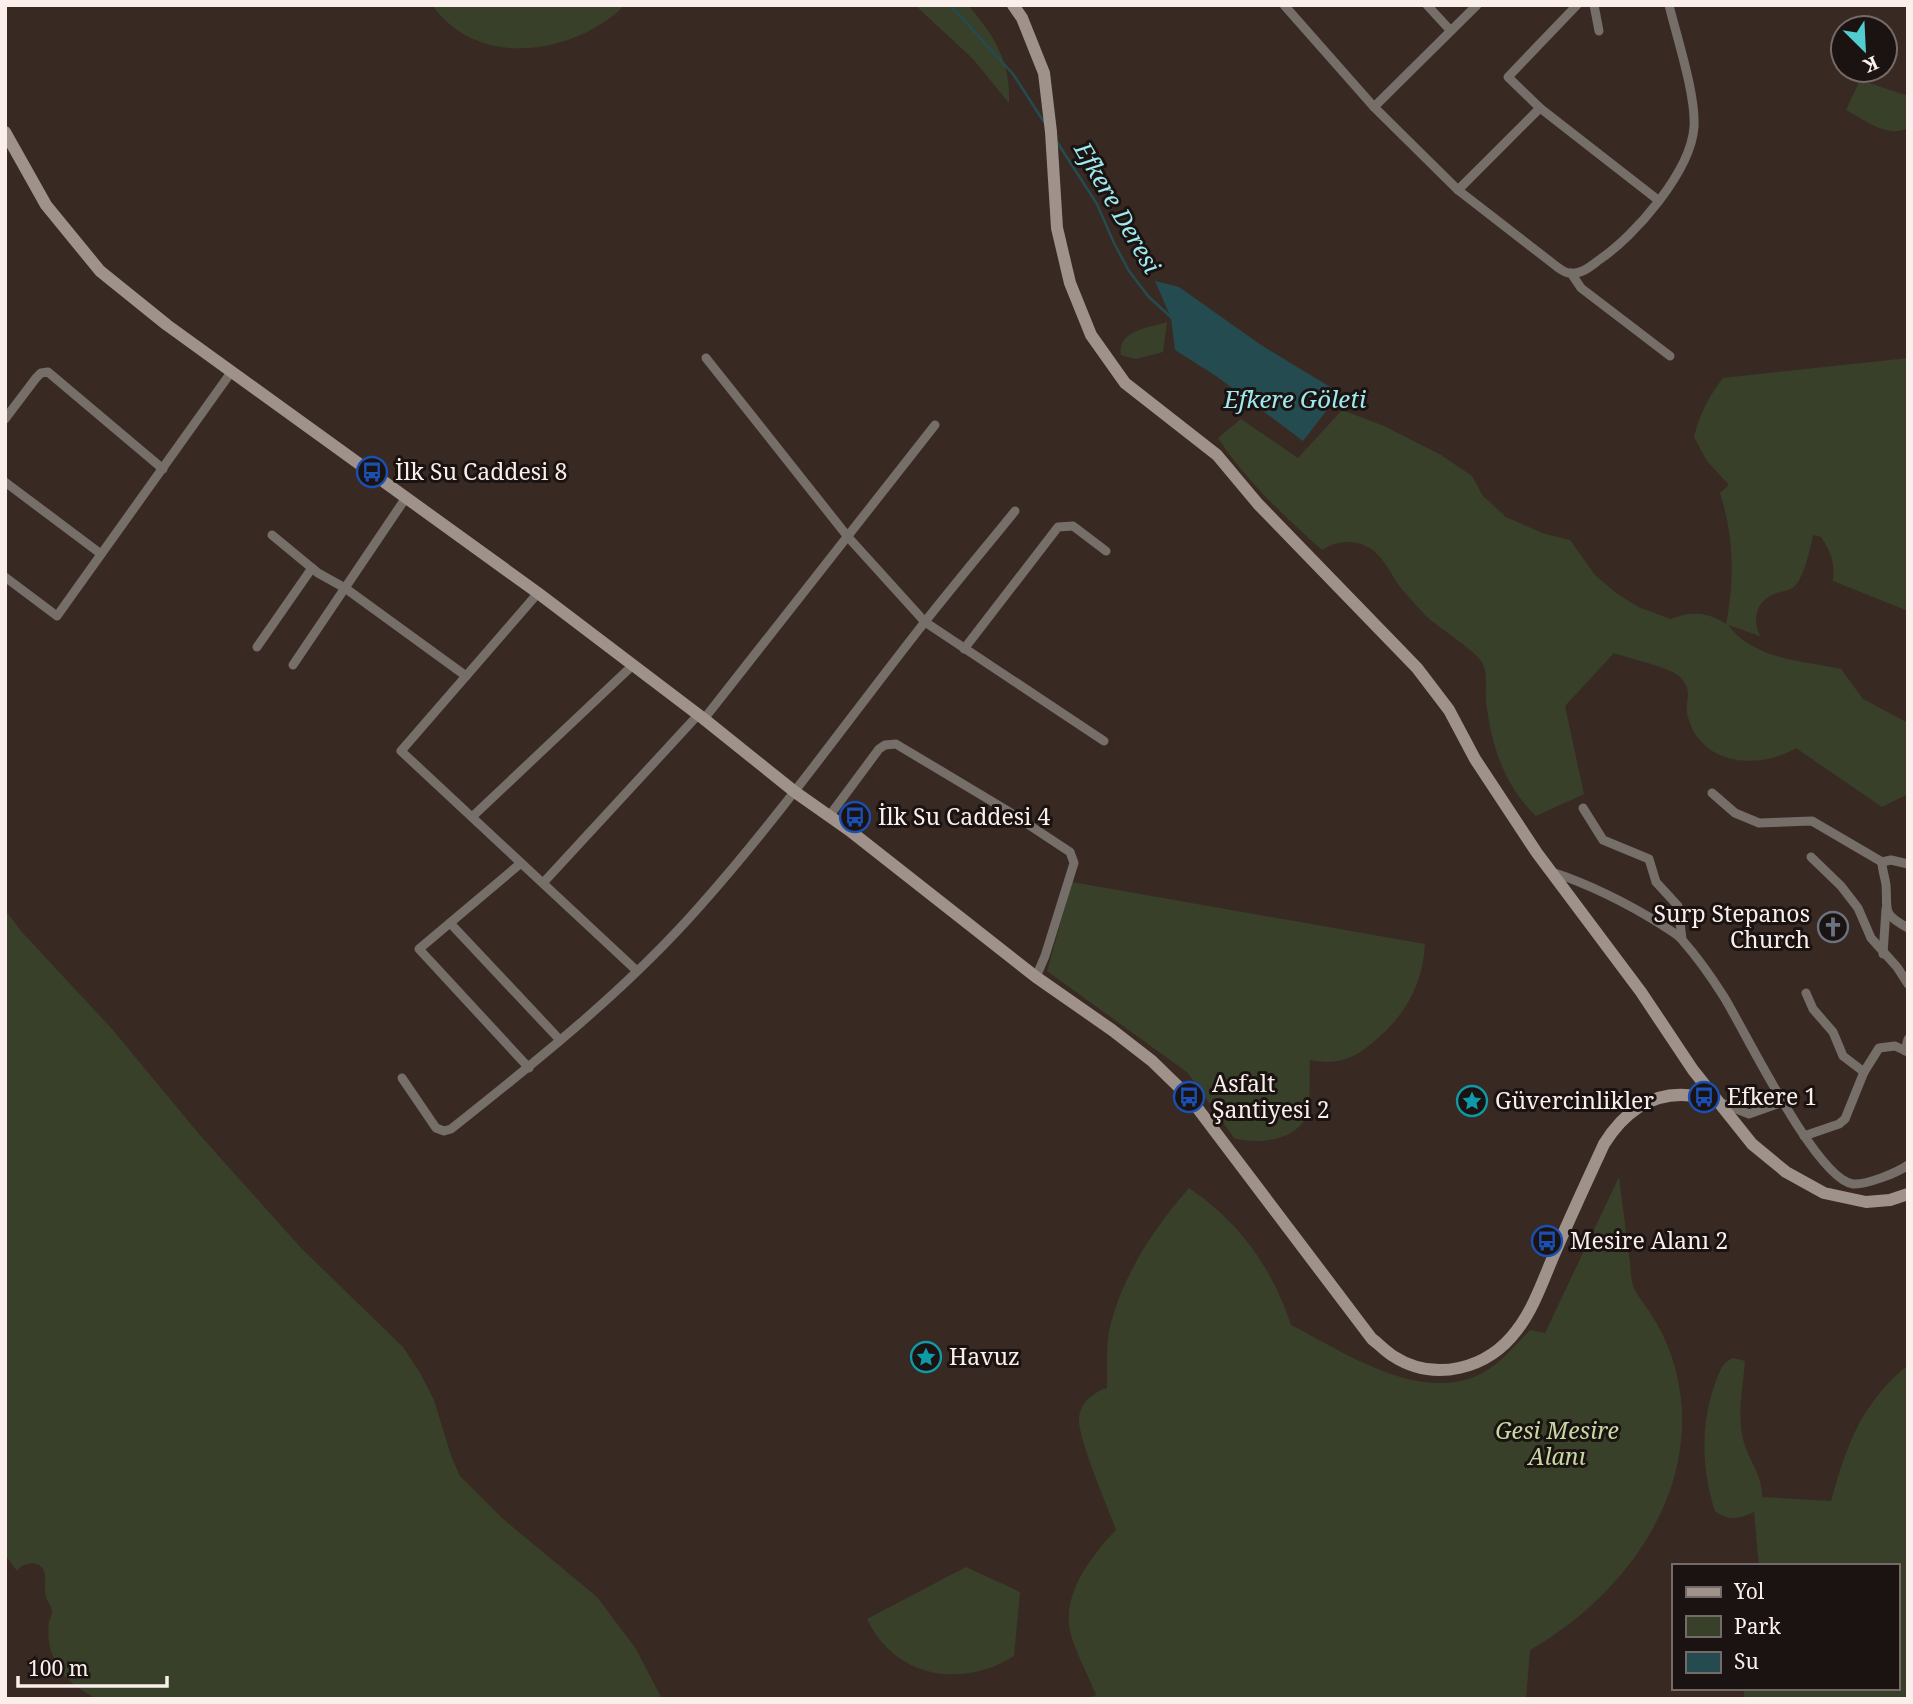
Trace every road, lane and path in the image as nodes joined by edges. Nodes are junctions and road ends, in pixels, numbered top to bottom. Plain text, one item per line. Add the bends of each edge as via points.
1 (1013, 5) edge
2 (1284, 5) edge
3 (1427, 5) edge
4 (1577, 5) edge
5 (1594, 5) edge
6 (1669, 5) edge
7 (1474, 6) edge
8 (1450, 30) junction
9 (1599, 31) dead end
10 (1374, 107) junction
11 (1540, 108) junction
12 (5, 132) edge
13 (1458, 190) junction
14 (1658, 200) junction
15 (1571, 273) junction
16 (1670, 356) dead end
17 (706, 358) dead end
18 (232, 370) junction
19 (5, 419) edge
20 (934, 425) dead end
21 (163, 469) junction
22 (5, 482) edge
23 (405, 499) junction
24 (1015, 511) dead end
25 (272, 535) dead end
26 (848, 537) junction
27 (1106, 551) dead end
28 (100, 554) junction
29 (312, 568) junction
30 (5, 577) edge
31 (345, 588) junction
32 (538, 593) junction
33 (925, 622) junction
34 (257, 647) dead end
35 (964, 649) junction
36 (293, 665) dead end
37 (633, 665) junction
38 (466, 676) junction
39 (701, 717) junction
40 (1104, 741) dead end
41 (795, 792) junction
42 (1712, 793) dead end
43 (1583, 808) dead end
44 (830, 815) junction
45 (472, 817) junction
46 (1811, 857) dead end
47 (1882, 862) junction
48 (521, 863) junction
49 (1908, 864) edge
50 (1552, 873) junction
51 (543, 883) junction
52 (1886, 909) junction
53 (450, 923) junction
54 (1908, 928) edge
55 (1682, 939) junction
56 (1883, 954) junction
57 (637, 971) junction
58 (1036, 978) junction
59 (1908, 984) edge
60 (1806, 993) dead end
61 (1908, 1039) edge
62 (560, 1040) junction
63 (1906, 1052) edge
64 (529, 1068) junction
65 (1864, 1072) junction
66 (402, 1078) dead end
67 (1718, 1102) junction
68 (1783, 1102) junction
69 (1804, 1136) junction
70 (1908, 1165) edge
71 (1908, 1194) edge

1 - 50 street via 1044,73 1057,228 1070,283 1091,335 1125,383 1217,455 1258,505 1418,667
2 - 10 street
3 - 8 street
4 - 11 street via 1508,78
5 - 9 street
6 - 14 street via 1694,128 1681,166
7 - 8 street
8 - 10 street
10 - 13 street
11 - 13 street
11 - 14 street
12 - 18 street via 46,205 100,271
13 - 15 street
14 - 15 street via 1624,241 1579,273
15 - 16 street via 1581,288
17 - 26 street
18 - 21 street
18 - 23 street
19 - 21 street via 36,378 48,372
20 - 26 street
21 - 28 street
22 - 28 street
23 - 31 street
23 - 32 street
24 - 33 street
25 - 29 street
26 - 33 street
26 - 39 street
27 - 35 street via 1073,526 1058,527
28 - 30 street via 57,616
29 - 31 street
29 - 34 street
31 - 36 street
31 - 38 street
32 - 37 street
32 - 38 street
33 - 35 street
33 - 41 street
35 - 40 street
37 - 39 street
37 - 45 street
38 - 45 street via 401,751
39 - 41 street
39 - 51 street
41 - 44 street
41 - 57 street via 700,907
42 - 47 street via 1735,813 1759,822 1812,821
43 - 55 street via 1603,841 1648,859 1656,882 1678,906
44 - 58 street
44 - 58 street via 879,748 896,744 1070,852 1074,863
45 - 48 street
46 - 56 street via 1858,908
47 - 49 street
47 - 52 street
48 - 51 street
48 - 53 street
50 - 55 street via 1633,907
50 - 67 street
51 - 57 street
52 - 54 street via 1893,920
52 - 56 street
53 - 62 street
53 - 64 street via 419,949
55 - 68 street via 1723,995
56 - 59 street
57 - 62 street
58 - 67 street via 1142,1054 1189,1097 1372,1339 1419,1367 1459,1369 1478,1363 1503,1347 1519,1328 1616,1125 1653,1099 1678,1094
60 - 65 street via 1833,1032 1843,1056
61 - 63 street
62 - 64 street
63 - 65 street via 1895,1046 1879,1048
64 - 66 street via 444,1131 436,1128
65 - 69 street via 1845,1119
67 - 68 street via 1749,1114
67 - 71 street via 1752,1144 1786,1172 1824,1193 1866,1202
68 - 69 street
69 - 70 street via 1839,1176 1852,1184 1876,1180

